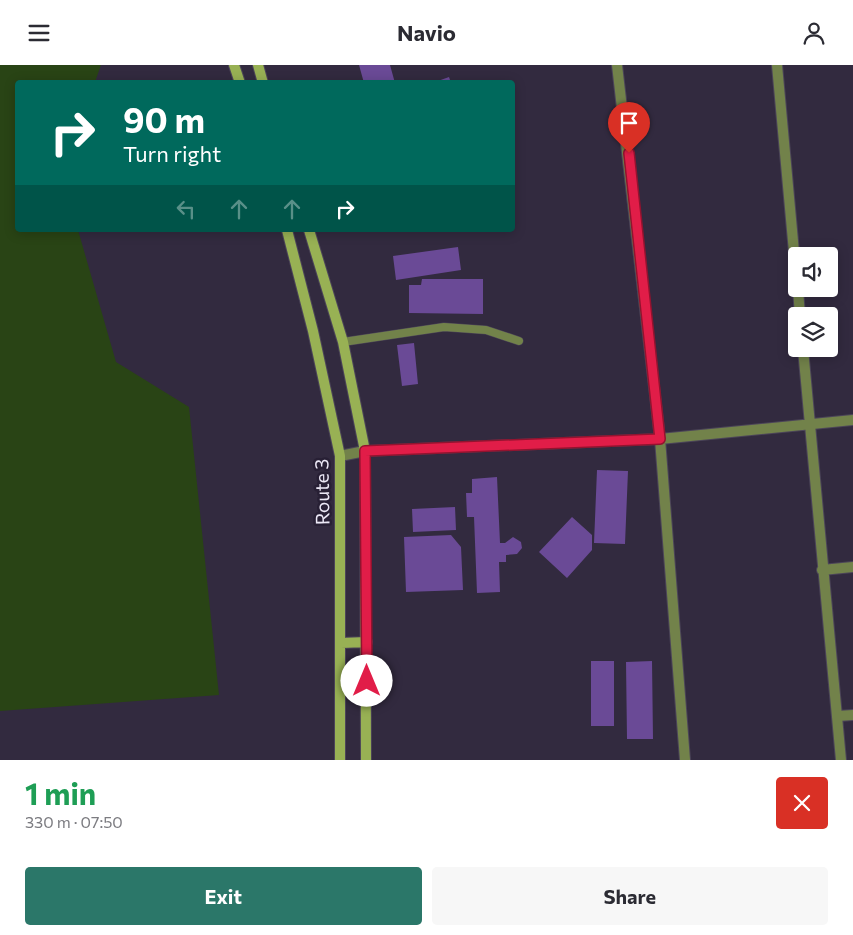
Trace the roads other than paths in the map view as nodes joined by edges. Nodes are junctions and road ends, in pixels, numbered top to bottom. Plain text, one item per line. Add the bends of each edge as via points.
1 (234, 65) edge
2 (258, 65) edge
3 (617, 65) edge
4 (777, 65) edge
5 (239, 80) edge
6 (262, 80) edge
7 (288, 232) edge
8 (310, 232) edge
9 (794, 247) edge
10 (519, 341) dead end
11 (343, 342) junction
12 (804, 357) edge
13 (853, 420) edge
14 (810, 423) junction
15 (660, 439) junction
16 (365, 451) junction
17 (340, 456) junction
18 (853, 567) edge
19 (822, 570) junction
20 (367, 642) junction
21 (342, 643) junction
22 (853, 715) edge
23 (838, 716) junction
24 (340, 760) edge
25 (366, 760) edge
26 (685, 760) edge
27 (841, 760) edge

1 - 5 main road
2 - 6 main road
3 - 15 street
4 - 9 street
7 - 17 main road, Route 3
8 - 11 main road
10 - 11 lane via 486,330 444,327
11 - 16 main road
12 - 14 street
13 - 14 street
14 - 15 street
14 - 19 street
15 - 16 street
15 - 26 street
16 - 17 street
16 - 20 main road
17 - 21 main road, Route 3
18 - 19 street
19 - 23 street
20 - 21 main road
20 - 25 main road
21 - 24 main road, Route 3
22 - 23 street
23 - 27 street

